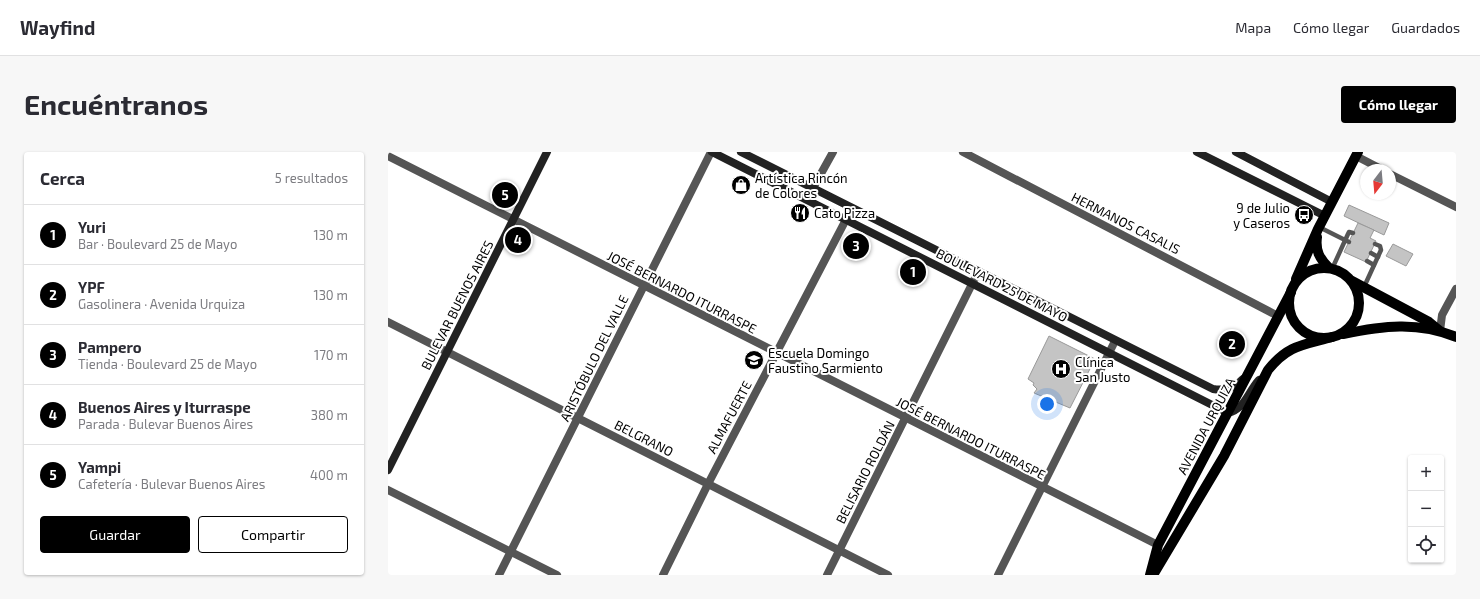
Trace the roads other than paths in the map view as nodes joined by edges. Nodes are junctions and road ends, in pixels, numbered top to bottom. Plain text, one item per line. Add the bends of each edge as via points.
1 (547, 152) edge
2 (711, 152) edge
3 (741, 152) edge
4 (833, 152) edge
5 (963, 152) edge
6 (1197, 152) edge
7 (1236, 152) edge
8 (1357, 154) edge
9 (388, 156) edge
10 (1373, 164) edge
11 (1396, 177) edge
12 (813, 188) junction
13 (1332, 202) junction
14 (1456, 207) edge
15 (852, 208) junction
16 (1325, 216) junction
17 (513, 220) junction
18 (846, 220) junction
19 (1319, 228) junction
20 (1353, 233) dead end
21 (1347, 241) junction
22 (1375, 244) dead end
23 (1371, 253) dead end
24 (1378, 257) junction
25 (1367, 261) dead end
26 (1374, 265) junction
27 (1331, 268) junction
28 (978, 272) junction
29 (1352, 281) junction
30 (973, 283) junction
31 (643, 285) junction
32 (1364, 287) junction
33 (1292, 289) junction
34 (1456, 289) edge
35 (1278, 316) junction
36 (388, 322) edge
37 (1440, 330) junction
38 (1334, 336) junction
39 (1456, 337) edge
40 (1115, 341) junction
41 (447, 352) junction
42 (777, 353) junction
43 (1110, 353) junction
44 (1267, 371) junction
45 (1249, 372) junction
46 (1228, 413) junction
47 (578, 418) junction
48 (906, 418) junction
49 (388, 470) edge
50 (708, 484) junction
51 (1042, 487) junction
52 (388, 490) edge
53 (1158, 545) junction
54 (839, 550) junction
55 (511, 551) junction
56 (499, 575) edge
57 (557, 575) edge
58 (663, 575) edge
59 (827, 575) edge
60 (888, 575) edge
61 (998, 575) edge
62 (1150, 575) edge
63 (1153, 575) edge

1 - 17 main road, BULEVAR BUENOS AIRES
2 - 18 main road, BOULEVARD 25 DE MAYO
2 - 31 street, ARISTÓBULO DEL VALLE
3 - 12 main road, BOULEVARD 25 DE MAYO
4 - 12 street
5 - 35 street, HERMANOS CASALIS
6 - 16 main road
7 - 13 main road
8 - 10 street
8 - 13 main road
9 - 17 street, JOSÉ BERNARDO ITURRASPE
11 - 14 street
12 - 15 main road, BOULEVARD 25 DE MAYO
13 - 16 main road
15 - 18 street, ALMAFUERTE
15 - 28 main road, BOULEVARD 25 DE MAYO
16 - 19 main road
17 - 31 street, JOSÉ BERNARDO ITURRASPE
17 - 41 main road, BULEVAR BUENOS AIRES
18 - 30 main road, BOULEVARD 25 DE MAYO
18 - 42 street, ALMAFUERTE
19 - 21 lane
19 - 27 main road via 1318,255
19 - 33 main road
20 - 21 lane via 1349,232
21 - 27 lane
22 - 24 lane via 1381,248
23 - 24 lane
24 - 26 lane
25 - 26 lane
26 - 32 lane
27 - 29 main road
27 - 33 main road via 1318,268 1308,272
28 - 30 street, BELISARIO ROLDÁN
28 - 40 main road, BOULEVARD 25 DE MAYO
29 - 32 main road
29 - 38 main road via 1359,296 1358,312 1350,326
30 - 43 main road, BOULEVARD 25 DE MAYO
30 - 48 street, BELISARIO ROLDÁN
31 - 42 street, JOSÉ BERNARDO ITURRASPE
31 - 47 street, ARISTÓBULO DEL VALLE
32 - 37 main road
33 - 35 main road, AVENIDA URQUIZA
33 - 38 main road via 1290,308 1293,319 1300,328 1320,338
34 - 37 street via 1442,315
35 - 45 main road, AVENIDA URQUIZA
36 - 41 street, BELGRANO
37 - 38 main road via 1392,326
37 - 39 main road
38 - 44 main road via 1289,350
40 - 43 street
40 - 45 main road, BOULEVARD 25 DE MAYO via 1213,389 1235,387
41 - 47 street, BELGRANO
41 - 49 main road, BULEVAR BUENOS AIRES
42 - 48 street, JOSÉ BERNARDO ITURRASPE
42 - 50 street, ALMAFUERTE
43 - 46 main road, BOULEVARD 25 DE MAYO
43 - 51 street
44 - 46 main road via 1241,406
44 - 63 main road via 1218,468
45 - 46 main road, AVENIDA URQUIZA
46 - 53 main road, AVENIDA URQUIZA
47 - 50 street, BELGRANO
47 - 55 street, ARISTÓBULO DEL VALLE
48 - 51 street, JOSÉ BERNARDO ITURRASPE
48 - 54 street, BELISARIO ROLDÁN
50 - 54 street, BELGRANO
50 - 58 street, ALMAFUERTE
51 - 53 street, JOSÉ BERNARDO ITURRASPE
51 - 61 street
52 - 55 street
53 - 62 main road, AVENIDA URQUIZA
54 - 59 street, BELISARIO ROLDÁN
54 - 60 street, BELGRANO
55 - 56 street, ARISTÓBULO DEL VALLE
55 - 57 street

